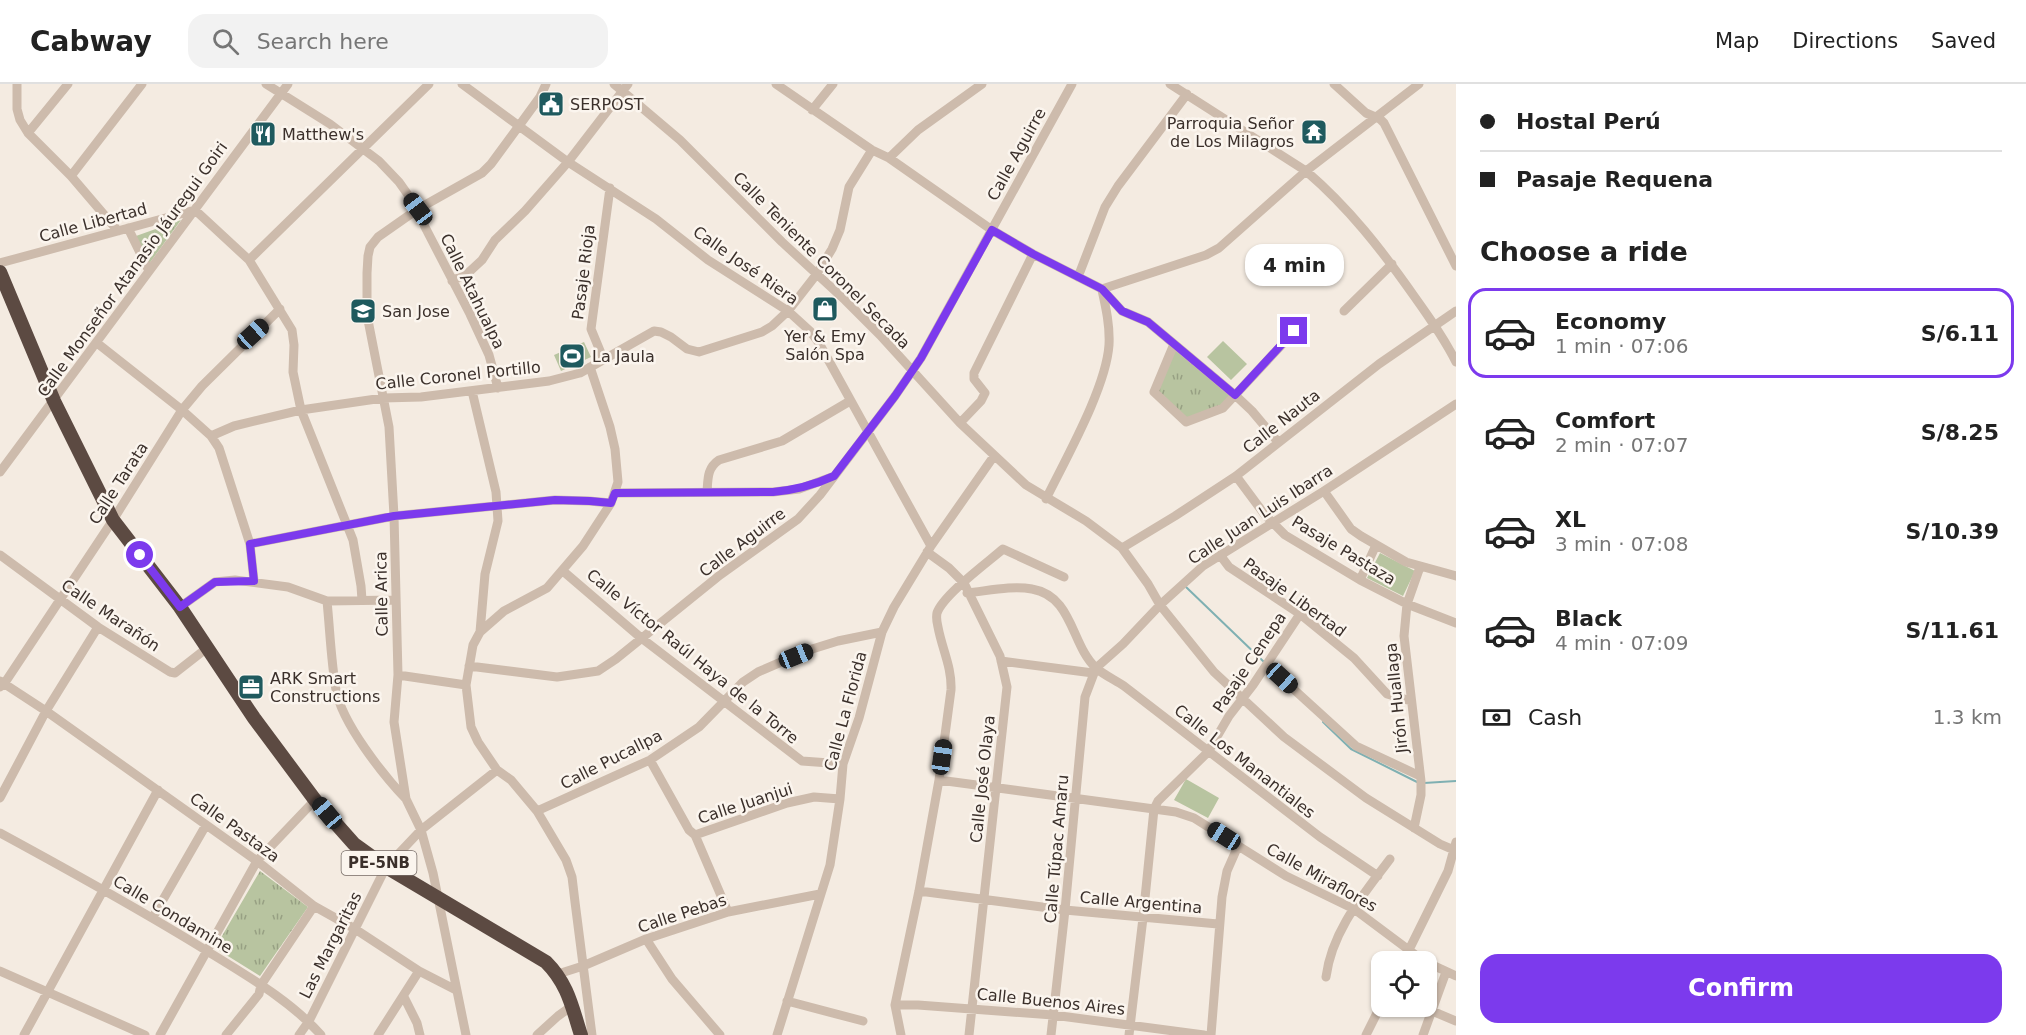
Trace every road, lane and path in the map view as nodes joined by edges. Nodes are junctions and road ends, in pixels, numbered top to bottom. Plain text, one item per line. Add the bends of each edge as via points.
1 (17, 84) edge
2 (68, 84) edge
3 (142, 84) edge
4 (267, 84) edge
5 (288, 84) edge
6 (429, 84) edge
7 (462, 84) edge
8 (546, 84) edge
9 (614, 84) edge
10 (776, 84) edge
11 (833, 84) edge
12 (982, 84) edge
13 (1072, 84) edge
14 (1170, 84) edge
15 (1334, 84) edge
16 (1419, 84) edge
17 (626, 87) edge
18 (281, 93) junction
19 (1187, 94) junction
20 (812, 110) junction
21 (1374, 117) junction
22 (520, 127) junction
23 (28, 133) junction
24 (363, 148) junction
25 (872, 150) junction
26 (889, 158) junction
27 (568, 162) junction
28 (1306, 171) junction
29 (71, 176) junction
30 (610, 188) junction
31 (418, 209) junction
32 (195, 210) junction
33 (128, 228) junction
34 (992, 230) junction
35 (118, 231) junction
36 (1033, 254) junction
37 (249, 260) junction
38 (0, 263) edge
39 (1392, 264) junction
40 (1456, 266) edge
41 (149, 271) junction
42 (0, 272) edge
43 (816, 274) junction
44 (1078, 277) junction
45 (452, 281) junction
46 (1102, 289) junction
47 (280, 309) junction
48 (788, 311) junction
49 (1344, 311) dead end
50 (1456, 311) edge
51 (1304, 321) dead end
52 (1435, 326) junction
53 (97, 343) junction
54 (1173, 344) junction
55 (603, 358) junction
56 (1456, 362) edge
57 (590, 368) junction
58 (912, 372) junction
59 (498, 388) junction
60 (472, 391) junction
61 (1235, 395) junction
62 (383, 398) junction
63 (850, 400) junction
64 (54, 401) junction
65 (1456, 404) edge
66 (182, 410) junction
67 (301, 410) junction
68 (960, 423) junction
69 (867, 430) junction
70 (211, 436) junction
71 (1278, 442) junction
72 (994, 456) junction
73 (0, 472) edge
74 (834, 476) junction
75 (1236, 476) junction
76 (1324, 491) junction
77 (707, 492) junction
78 (615, 493) junction
79 (1046, 499) junction
80 (611, 503) junction
81 (498, 505) junction
82 (394, 516) junction
83 (113, 520) junction
84 (1273, 522) junction
85 (347, 524) junction
86 (250, 544) junction
87 (1376, 545) junction
88 (1122, 548) junction
89 (929, 549) junction
90 (0, 555) edge
91 (1220, 555) junction
92 (1420, 567) junction
93 (563, 571) junction
94 (1456, 576) edge
95 (1064, 577) dead end
96 (1360, 580) junction
97 (254, 581) junction
98 (964, 583) junction
99 (967, 593) junction
100 (60, 600) junction
101 (362, 600) junction
102 (396, 600) junction
103 (327, 602) junction
104 (1160, 604) junction
105 (1407, 604) junction
106 (180, 607) junction
107 (1300, 614) junction
108 (1456, 623) edge
109 (98, 627) junction
110 (480, 632) junction
111 (882, 632) junction
112 (640, 638) junction
113 (207, 648) junction
114 (1001, 661) junction
115 (1267, 665) junction
116 (469, 666) junction
117 (1094, 671) junction
118 (398, 675) junction
119 (1, 684) edge
120 (466, 686) junction
121 (1242, 698) junction
122 (1411, 701) junction
123 (722, 702) junction
124 (46, 711) junction
125 (1208, 752) junction
126 (650, 760) junction
127 (843, 764) junction
128 (497, 771) junction
129 (939, 780) junction
130 (1421, 780) junction
131 (996, 786) junction
132 (158, 790) junction
133 (0, 798) edge
134 (406, 799) junction
135 (840, 799) junction
136 (1076, 799) junction
137 (315, 800) junction
138 (1154, 809) junction
139 (537, 811) junction
140 (207, 825) junction
141 (1414, 828) junction
142 (421, 830) junction
143 (0, 833) edge
144 (695, 835) junction
145 (1238, 846) junction
146 (1455, 848) edge
147 (1390, 859) dead end
148 (257, 861) junction
149 (386, 867) junction
150 (1378, 876) junction
151 (102, 889) junction
152 (919, 891) junction
153 (820, 894) junction
154 (985, 899) junction
155 (439, 900) junction
156 (314, 906) junction
157 (1354, 909) junction
158 (1065, 910) junction
159 (728, 912) junction
160 (153, 918) junction
161 (1143, 918) junction
162 (1218, 924) junction
163 (355, 929) junction
164 (646, 939) junction
165 (1409, 949) junction
166 (1412, 951) edge
167 (207, 952) junction
168 (583, 966) junction
169 (1437, 968) edge
170 (0, 971) edge
171 (419, 971) junction
172 (1446, 972) junction
173 (558, 974) junction
174 (1456, 976) edge
175 (1326, 977) dead end
176 (261, 985) junction
177 (456, 990) junction
178 (48, 993) junction
179 (404, 997) junction
180 (1437, 998) edge
181 (787, 1001) junction
182 (894, 1005) junction
183 (572, 1006) junction
184 (972, 1008) junction
185 (1437, 1014) edge
186 (1053, 1015) junction
187 (1375, 1017) edge
188 (1430, 1017) edge
189 (309, 1021) junction
190 (863, 1021) dead end
191 (1456, 1021) edge
192 (1130, 1024) junction
193 (24, 1035) edge
194 (145, 1035) edge
195 (160, 1035) edge
196 (226, 1035) edge
197 (298, 1035) edge
198 (321, 1035) edge
199 (378, 1035) edge
200 (420, 1035) edge
201 (466, 1035) edge
202 (537, 1035) edge
203 (581, 1035) edge
204 (592, 1035) edge
205 (720, 1035) edge
206 (777, 1035) edge
207 (901, 1035) edge
208 (969, 1035) edge
209 (1051, 1035) edge
210 (1129, 1035) edge
211 (1204, 1035) edge
212 (1211, 1035) edge
213 (1366, 1035) edge
214 (1423, 1035) edge

1 - 23 street via 17,109
2 - 23 street
3 - 29 street
4 - 18 street, Calle Atahualpa
5 - 18 street, Calle Monseñor Atanasio Jáuregui Goiri
6 - 24 street
7 - 22 street, Calle José Riera
8 - 22 street, Calle Arica
9 - 17 street, Calle Teniente Coronel Secada
10 - 20 street
11 - 20 street
12 - 26 street via 918,130
13 - 34 street, Calle Aguirre
14 - 19 street
15 - 21 street
16 - 21 street
17 - 27 street
17 - 43 street, Calle Teniente Coronel Secada
18 - 24 street, Calle Atahualpa
18 - 32 street, Calle Monseñor Atanasio Jáuregui Goiri
19 - 28 street
19 - 44 street via 1118,186
20 - 25 street
21 - 28 street
21 - 40 street via 1384,123
22 - 27 street, Calle José Riera
22 - 31 street, Calle Arica via 482,173
23 - 29 street
24 - 31 street, Calle Atahualpa via 399,182
24 - 37 street
25 - 26 street
25 - 43 street, Calle Coronel Portillo via 849,187 840,230
26 - 34 street
27 - 30 street, Calle José Riera
27 - 45 street via 495,240 482,260
28 - 39 street via 1358,220
28 - 46 street via 1219,248
29 - 35 street
30 - 48 street, Calle José Riera via 708,260
30 - 55 street, Pasaje Rioja via 591,329
31 - 45 street, Calle Atahualpa
31 - 62 street, Calle Arica via 378,237 368,256 367,315
32 - 33 street, Calle Libertad
32 - 37 street
32 - 41 street, Calle Monseñor Atanasio Jáuregui Goiri
33 - 35 street, Calle Libertad
33 - 41 street
34 - 36 street
34 - 58 street, Calle Aguirre
35 - 38 street, Calle Libertad
36 - 44 street
36 - 68 street via 974,373 985,393
37 - 47 street
39 - 49 street
39 - 52 street
41 - 53 street, Calle Monseñor Atanasio Jáuregui Goiri
42 - 64 highway, PE-5NB
43 - 48 street, Calle Coronel Portillo
43 - 58 street, Calle Teniente Coronel Secada via 880,335
44 - 46 street
45 - 59 street, Calle Atahualpa via 489,355
46 - 54 street via 1122,311 1148,322
46 - 79 street via 1109,347 1102,376
47 - 66 street, Calle Tarata
47 - 67 street via 292,330 293,372
48 - 55 street, Calle Coronel Portillo via 762,332 707,351 687,349 654,331
48 - 63 street, Calle José Riera via 819,343
50 - 52 street, Calle Nauta
51 - 61 street
52 - 56 street
52 - 71 street, Calle Nauta via 1378,364
53 - 64 street, Calle Monseñor Atanasio Jáuregui Goiri
53 - 66 street
54 - 61 street
54 - 61 street via 1154,392 1186,422 1223,408
55 - 57 street, Calle Coronel Portillo
57 - 59 street, Calle Coronel Portillo via 549,381
57 - 78 street via 615,449
58 - 68 street, Calle Teniente Coronel Secada
58 - 69 street, Calle Aguirre
59 - 60 street, Calle Coronel Portillo
60 - 62 street, Calle Coronel Portillo
60 - 81 street
61 - 71 street
62 - 67 street, Calle Coronel Portillo
62 - 82 street, Calle Arica via 389,427
63 - 69 street, Calle José Riera
63 - 77 street via 782,441 712,464
64 - 73 street, Calle Monseñor Atanasio Jáuregui Goiri
64 - 83 highway, PE-5NB
65 - 76 street, Calle Juan Luis Ibarra
66 - 70 street
66 - 83 street, Calle Tarata
67 - 70 street, Calle Coronel Portillo via 234,426
67 - 85 street
68 - 72 street, Calle Teniente Coronel Secada
69 - 74 street, Calle Aguirre
69 - 89 street, Calle José Riera
70 - 86 street via 224,461
71 - 75 street, Calle Nauta
72 - 79 street, Calle Teniente Coronel Secada
72 - 89 street, Calle La Florida
74 - 77 street via 799,489
74 - 112 street, Calle Aguirre via 798,519
75 - 84 street, Pasaje Pastaza
75 - 88 street, Calle Nauta
76 - 84 street, Calle Juan Luis Ibarra
76 - 87 street via 1352,529
77 - 78 street
78 - 80 street
79 - 88 street, Calle Teniente Coronel Secada via 1086,521
80 - 81 street via 555,500
80 - 93 street
81 - 82 street
81 - 110 street via 495,540 485,574
82 - 85 street
82 - 102 street, Calle Arica
83 - 100 street, Calle Tarata
83 - 106 highway, PE-5NB
84 - 91 street, Calle Juan Luis Ibarra
84 - 96 street, Pasaje Pastaza via 1285,535
85 - 86 street
85 - 101 street
86 - 97 street
87 - 92 street
87 - 96 street
88 - 104 street, Calle Teniente Coronel Secada
89 - 98 street
89 - 111 street, Calle La Florida
90 - 100 street, Calle Marañón
91 - 104 street, Calle Juan Luis Ibarra
91 - 107 street, Pasaje Libertad via 1246,580
92 - 94 street
92 - 105 street, Jirón Huallaga
93 - 110 street via 547,588 504,611
93 - 112 street, Calle Víctor Raúl Haya de la Torre
95 - 98 street via 1003,549
96 - 105 street, Pasaje Pastaza
97 - 103 street via 288,587
97 - 106 street via 215,582
98 - 99 street, Calle José Olaya
98 - 129 street via 936,616 952,677
99 - 114 street, Calle José Olaya
99 - 117 street via 1020,588 1033,589 1054,599 1068,616
100 - 109 street, Calle Marañón
100 - 119 street, Calle Tarata
101 - 102 street
101 - 103 street
102 - 118 street, Calle Arica
103 - 134 street via 336,691 343,712
104 - 117 street, Calle Juan Luis Ibarra
104 - 121 street, Calle Teniente Coronel Secada via 1214,672
105 - 108 street, Pasaje Pastaza
105 - 122 street, Jirón Huallaga via 1404,636
106 - 113 highway, PE-5NB
107 - 115 street, Pasaje Cenepa
107 - 122 street, Pasaje Libertad via 1354,658 1387,694
109 - 113 street, Calle Marañón via 172,673
109 - 124 street
110 - 116 street
111 - 123 street, Calle Pucallpa via 838,641 783,661 743,682
111 - 127 street, Calle La Florida
112 - 116 street, Calle Aguirre via 598,670 584,674 557,677
112 - 123 street, Calle Víctor Raúl Haya de la Torre
113 - 137 highway, PE-5NB
114 - 117 street
114 - 131 street, Calle José Olaya via 1007,687
115 - 121 street, Pasaje Cenepa
115 - 130 street via 1356,746
116 - 120 street
117 - 125 street, Calle Los Manantiales via 1131,691
117 - 136 street, Calle Túpac Amaru via 1086,696
118 - 120 street
118 - 134 street, Calle Arica via 394,722
119 - 124 street, Calle Pastaza
120 - 128 street via 471,727
121 - 125 street, Pasaje Cenepa
121 - 141 street, Calle Teniente Coronel Secada via 1284,737
122 - 130 street, Jirón Huallaga
123 - 126 street, Calle Pucallpa via 699,727
123 - 127 street, Calle Víctor Raúl Haya de la Torre via 802,761
124 - 132 street, Calle Pastaza
124 - 133 street
125 - 138 street, Pasaje Cenepa
125 - 150 street, Calle Los Manantiales
126 - 139 street, Calle Pucallpa
126 - 144 street via 688,830
127 - 135 street, Calle La Florida
128 - 139 street via 511,780
128 - 142 street, Las Margaritas
129 - 131 street, Calle Miraflores
129 - 152 street
130 - 141 street, Jirón Huallaga
131 - 136 street, Calle Miraflores
131 - 154 street, Calle José Olaya
132 - 140 street, Calle Pastaza
132 - 151 street
134 - 142 street, Calle Arica
135 - 144 street, Calle Juanjui via 814,797 796,801
135 - 153 street, Calle La Florida via 830,865
136 - 138 street, Calle Miraflores
136 - 158 street, Calle Túpac Amaru
137 - 148 street
137 - 149 highway, PE-5NB via 354,844
138 - 145 street, Calle Miraflores via 1194,818
138 - 161 street
139 - 168 street via 572,877
140 - 148 street, Calle Pastaza
140 - 160 street
141 - 146 street, Calle Teniente Coronel Secada
142 - 149 street, Las Margaritas
142 - 155 street, Calle Arica
143 - 151 street, Calle Condamine
144 - 159 street
145 - 157 street, Calle Miraflores via 1286,876
145 - 162 street via 1227,871
146 - 165 street via 1448,871
147 - 150 street
148 - 156 street, Calle Pastaza
148 - 167 street
149 - 155 highway, PE-5NB
149 - 163 street, Las Margaritas
150 - 157 street
151 - 160 street, Calle Condamine
151 - 178 street
152 - 154 street, Calle Argentina
152 - 182 street
153 - 159 street, Calle Pebas
153 - 181 street, Calle La Florida
154 - 158 street, Calle Argentina
154 - 184 street, Calle José Olaya
155 - 173 highway, PE-5NB via 526,949
155 - 177 street, Calle Arica
156 - 163 street, Calle Pastaza
156 - 176 street
157 - 165 street, Calle Miraflores
157 - 175 street via 1329,958
158 - 161 street, Calle Argentina
158 - 186 street, Calle Túpac Amaru
159 - 164 street, Calle Pebas
160 - 167 street, Calle Condamine
161 - 162 street, Calle Argentina
161 - 192 street
162 - 212 street
163 - 171 street, Calle Pastaza
163 - 189 street, Las Margaritas
164 - 168 street, Calle Pebas
164 - 205 street via 672,979
165 - 166 street, Calle Miraflores
167 - 176 street, Calle Condamine
167 - 195 street
168 - 173 street, Calle Pebas
168 - 204 street
169 - 172 street, Calle Miraflores
170 - 178 street
171 - 177 street, Calle Pastaza
171 - 179 street
172 - 174 street, Calle Miraflores
172 - 180 street
173 - 183 highway, PE-5NB
176 - 189 street, Calle Condamine
176 - 196 street via 259,994
177 - 201 street, Calle Arica
178 - 193 street
178 - 194 street
179 - 199 street
179 - 200 street
181 - 190 street
181 - 206 street, Calle La Florida
182 - 184 street, Calle Buenos Aires
182 - 207 street
183 - 202 street
183 - 203 highway, PE-5NB
184 - 186 street, Calle Buenos Aires
184 - 208 street, Calle José Olaya
185 - 191 street
186 - 192 street, Calle Buenos Aires
186 - 209 street, Calle Túpac Amaru
187 - 213 street
188 - 214 street
189 - 197 street, Las Margaritas
189 - 198 street, Calle Condamine
192 - 210 street
192 - 211 street, Calle Buenos Aires

